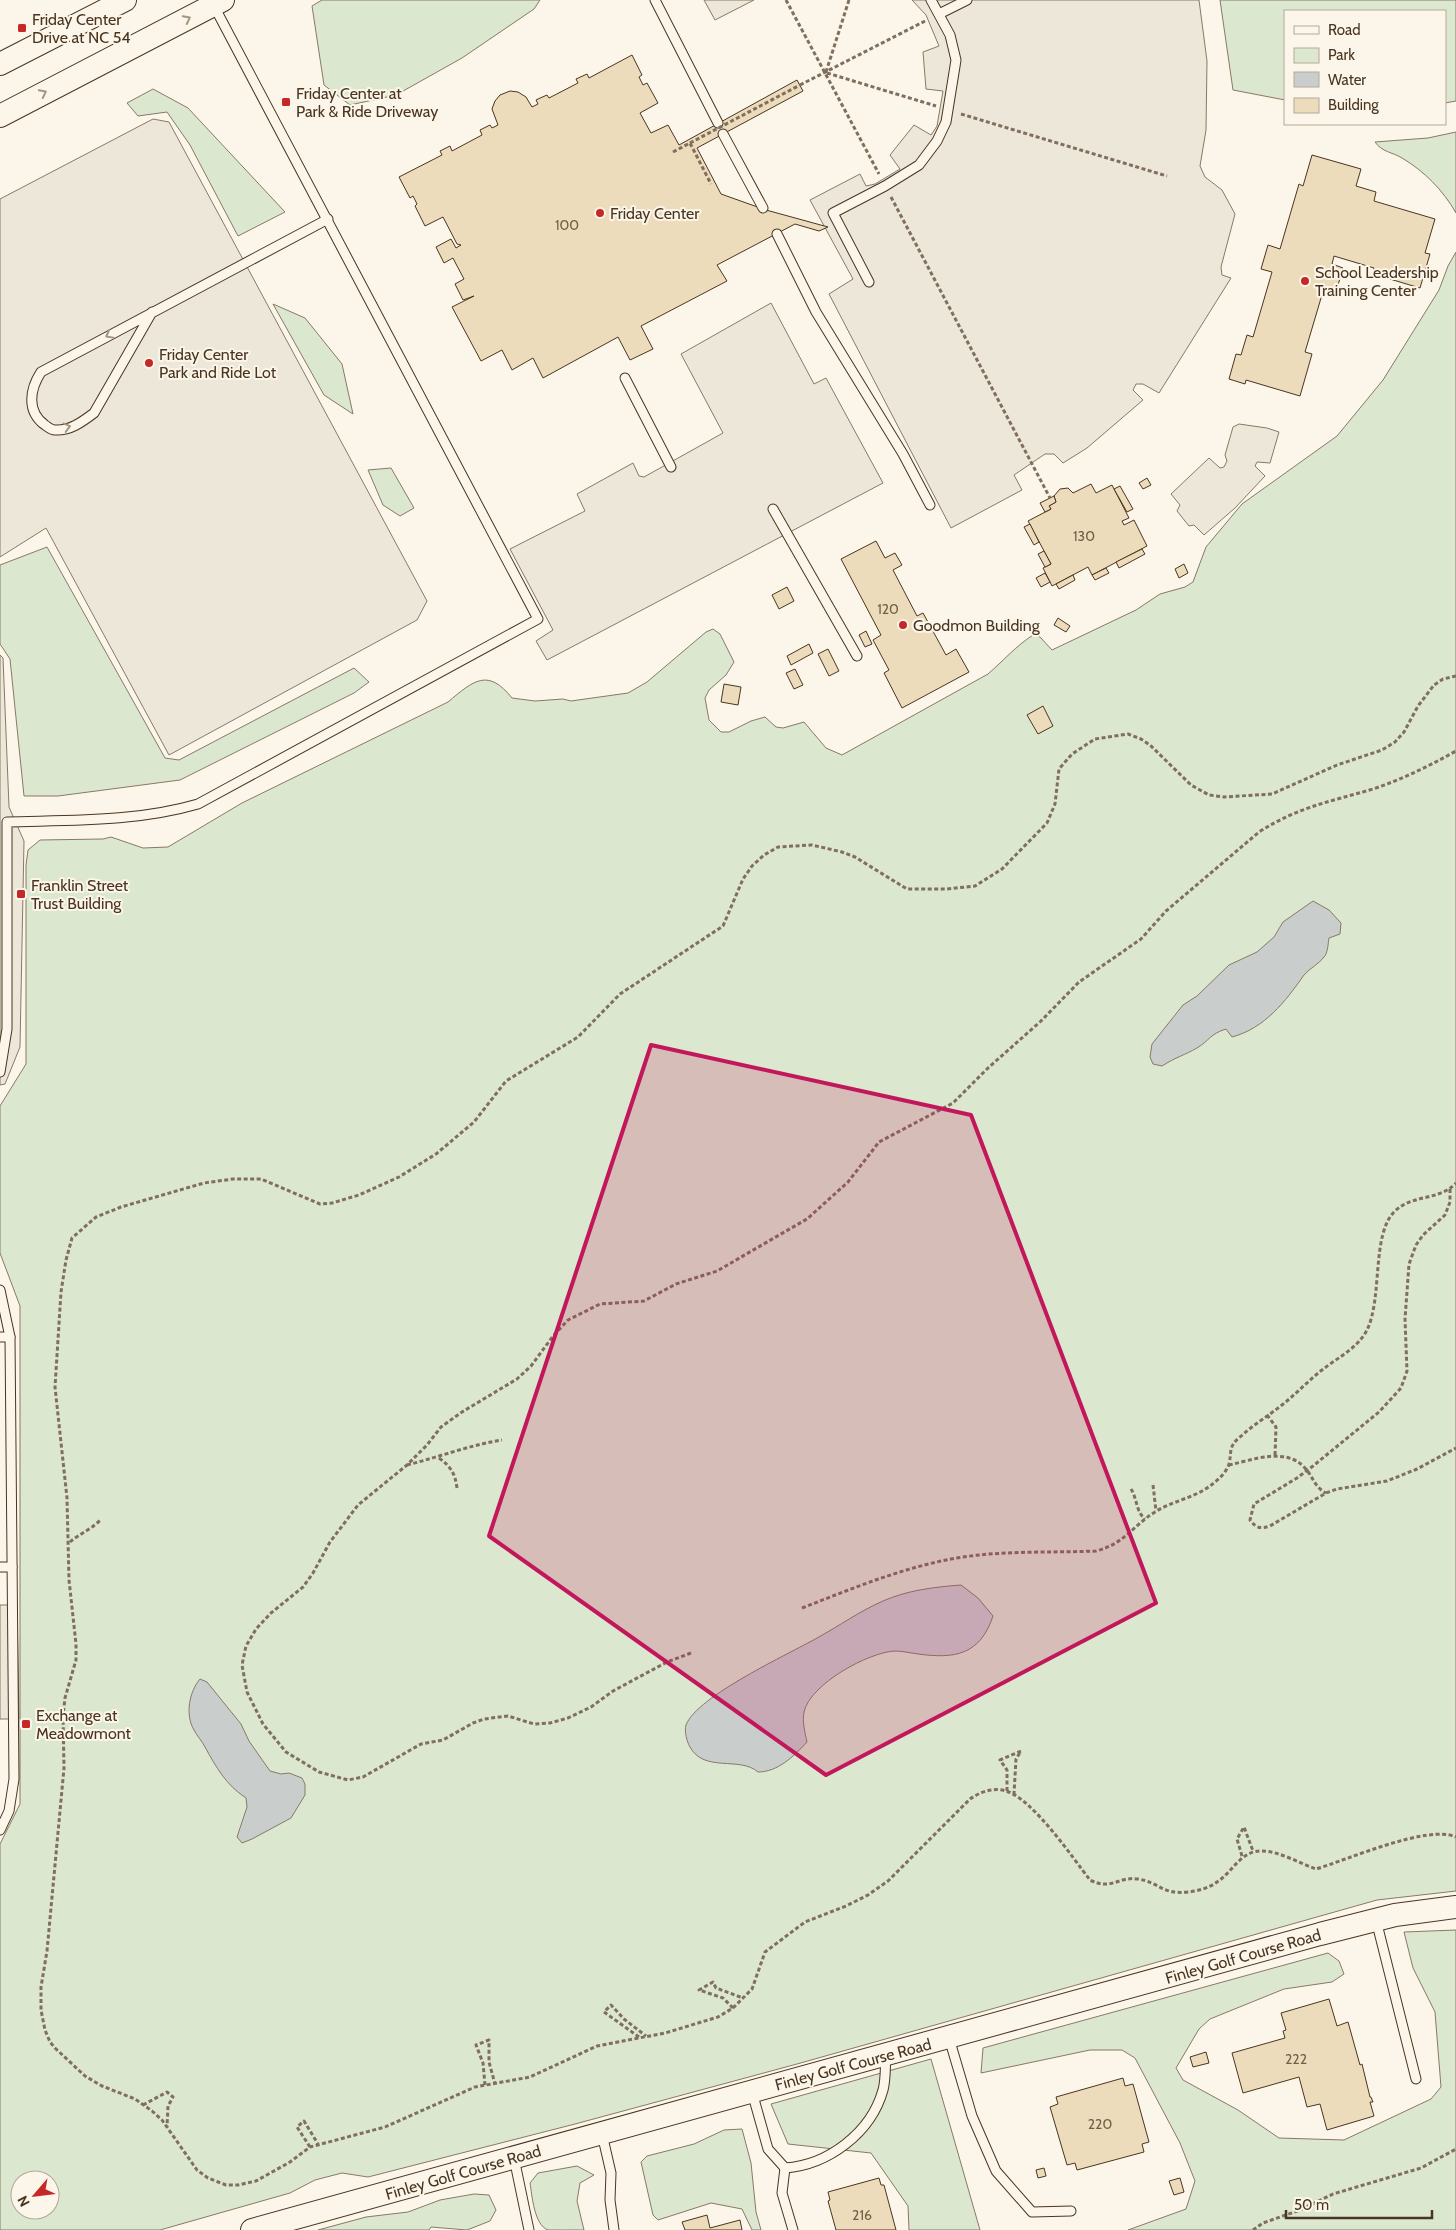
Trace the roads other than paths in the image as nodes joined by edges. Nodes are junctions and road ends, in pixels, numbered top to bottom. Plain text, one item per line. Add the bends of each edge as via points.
1 (125, 0) edge
2 (655, 0) edge
3 (931, 0) edge
4 (967, 0) edge
5 (215, 2) edge
6 (939, 14) junction
7 (0, 64) edge
8 (0, 116) edge
9 (718, 124) dead end
10 (723, 134) dead end
11 (763, 208) dead end
12 (328, 219) junction
13 (777, 234) dead end
14 (869, 282) dead end
15 (152, 312) junction
16 (625, 378) dead end
17 (671, 468) dead end
18 (930, 505) dead end
19 (773, 509) dead end
20 (856, 656) dead end
21 (0, 1072) edge
22 (0, 1290) edge
23 (0, 1337) edge
24 (10, 1337) junction
25 (0, 1567) edge
26 (12, 1568) junction
27 (0, 1830) edge
28 (1456, 1907) edge
29 (1376, 1920) junction
30 (948, 2038) junction
31 (886, 2055) junction
32 (1416, 2079) dead end
33 (752, 2092) junction
34 (602, 2133) junction
35 (514, 2158) junction
36 (785, 2168) junction
37 (1071, 2211) dead end
38 (252, 2230) edge
39 (529, 2230) edge
40 (614, 2230) edge
41 (793, 2230) edge

1 - 7 street
2 - 9 lane
3 - 6 lane
4 - 6 lane
8 -> 5 street
5 - 12 lane
6 - 14 lane via 950,35 956,60 946,122 937,141 919,165 833,213
10 - 11 lane
12 - 15 lane
12 - 21 lane via 538,620 198,804 130,818 8,822 7,1029
13 - 18 lane via 816,312 903,454
15 -> 15 lane via 41,372 33,384 30,404 39,421 52,430 66,429 94,413
16 - 17 lane
19 - 20 lane
22 - 24 lane
23 - 24 lane
24 - 26 lane
25 - 26 lane
26 - 27 lane via 14,1779 9,1811
28 - 29 street, Finley Golf Course Road
29 - 30 street, Finley Golf Course Road
29 - 32 lane
30 - 31 street, Finley Golf Course Road
30 - 37 lane via 972,2116 996,2171 1032,2212
31 - 33 street, Finley Golf Course Road
31 - 36 lane via 883,2090 860,2132 832,2154 801,2167
33 - 34 street, Finley Golf Course Road
33 - 36 lane via 768,2149
34 - 35 street, Finley Golf Course Road
34 - 40 lane via 611,2173
35 - 38 street, Finley Golf Course Road
35 - 39 lane
36 - 41 lane via 782,2193

